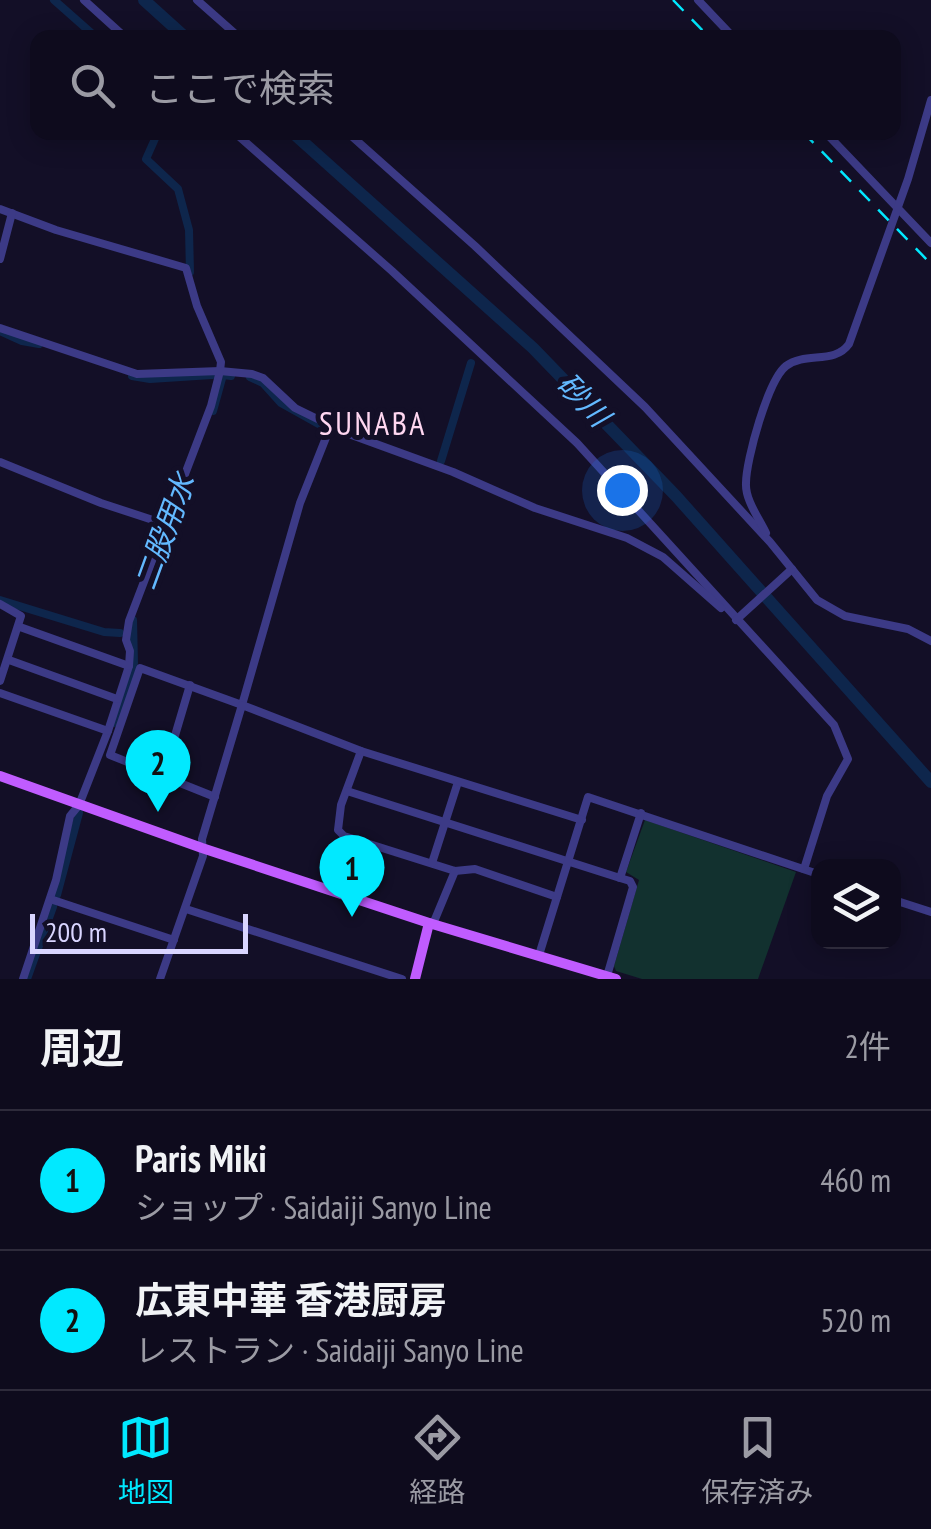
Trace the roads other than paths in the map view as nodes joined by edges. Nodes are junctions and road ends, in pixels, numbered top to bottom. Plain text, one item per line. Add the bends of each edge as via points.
1 (84, 0) edge
2 (198, 0) edge
3 (698, 0) edge
4 (117, 30) edge
5 (231, 30) edge
6 (726, 30) edge
7 (931, 100) edge
8 (243, 140) edge
9 (356, 140) edge
10 (832, 140) edge
11 (0, 208) edge
12 (897, 209) junction
13 (12, 213) junction
14 (931, 243) edge
15 (0, 259) edge
16 (0, 328) edge
17 (220, 371) junction
18 (330, 425) junction
19 (0, 462) edge
20 (165, 524) junction
21 (770, 542) junction
22 (792, 569) junction
23 (0, 604) edge
24 (736, 620) junction
25 (20, 627) junction
26 (931, 640) edge
27 (9, 660) junction
28 (129, 666) junction
29 (0, 682) edge
30 (190, 685) junction
31 (0, 694) edge
32 (117, 698) junction
33 (242, 705) junction
34 (108, 731) junction
35 (361, 751) junction
36 (0, 776) edge
37 (163, 776) junction
38 (458, 782) junction
39 (347, 791) junction
40 (215, 797) junction
41 (78, 805) junction
42 (641, 814) junction
43 (582, 820) junction
44 (445, 823) junction
45 (202, 848) junction
46 (568, 861) junction
47 (432, 863) junction
48 (804, 869) junction
49 (455, 871) junction
50 (811, 872) edge
51 (620, 878) junction
52 (557, 898) junction
53 (50, 899) junction
54 (901, 902) edge
55 (186, 909) junction
56 (931, 912) edge
57 (431, 923) junction
58 (174, 940) junction
59 (539, 956) junction
60 (612, 978) edge
61 (23, 979) edge
62 (160, 979) edge
63 (402, 979) edge
64 (415, 979) edge

1 - 4 street
2 - 5 street
3 - 6 street
7 - 12 street
8 - 24 street via 578,443
9 - 21 street via 632,394
10 - 12 street
11 - 13 street
12 - 14 street
12 - 21 street via 849,344 843,352 784,367 771,390 745,486
13 - 15 street
13 - 17 street via 186,268
16 - 17 street via 138,374
17 - 18 street via 262,378 295,408
17 - 20 street
18 - 24 street via 627,538 663,558
18 - 33 street via 300,503
19 - 20 street
20 - 28 street via 129,621
21 - 22 street
22 - 24 street
22 - 26 street via 817,600 844,616
23 - 25 street via 21,616
24 - 48 street via 834,724 848,754
25 - 27 street
25 - 28 street
27 - 29 street
27 - 32 street
28 - 32 street
30 - 33 street
30 - 37 street
30 - 37 street via 140,668 110,755
31 - 34 street
32 - 34 street
33 - 35 street
33 - 40 street
34 - 41 street
35 - 38 street
35 - 39 street
36 - 41 main road
37 - 40 street
38 - 43 street
38 - 44 street
39 - 44 street
39 - 47 street via 338,830 344,836
40 - 45 street
41 - 45 main road
41 - 53 street
42 - 43 street via 588,796
42 - 48 street
42 - 51 street
43 - 46 street
44 - 46 street
44 - 47 street
45 - 55 street
45 - 57 main road
46 - 51 street
46 - 52 street
47 - 49 street
48 - 50 street
49 - 52 street via 475,869
49 - 57 street
51 - 60 street via 633,887
52 - 59 street
53 - 58 street
53 - 61 street
54 - 56 street
55 - 58 street
55 - 63 street
57 - 59 main road
57 - 64 main road
58 - 62 street
59 - 60 main road

